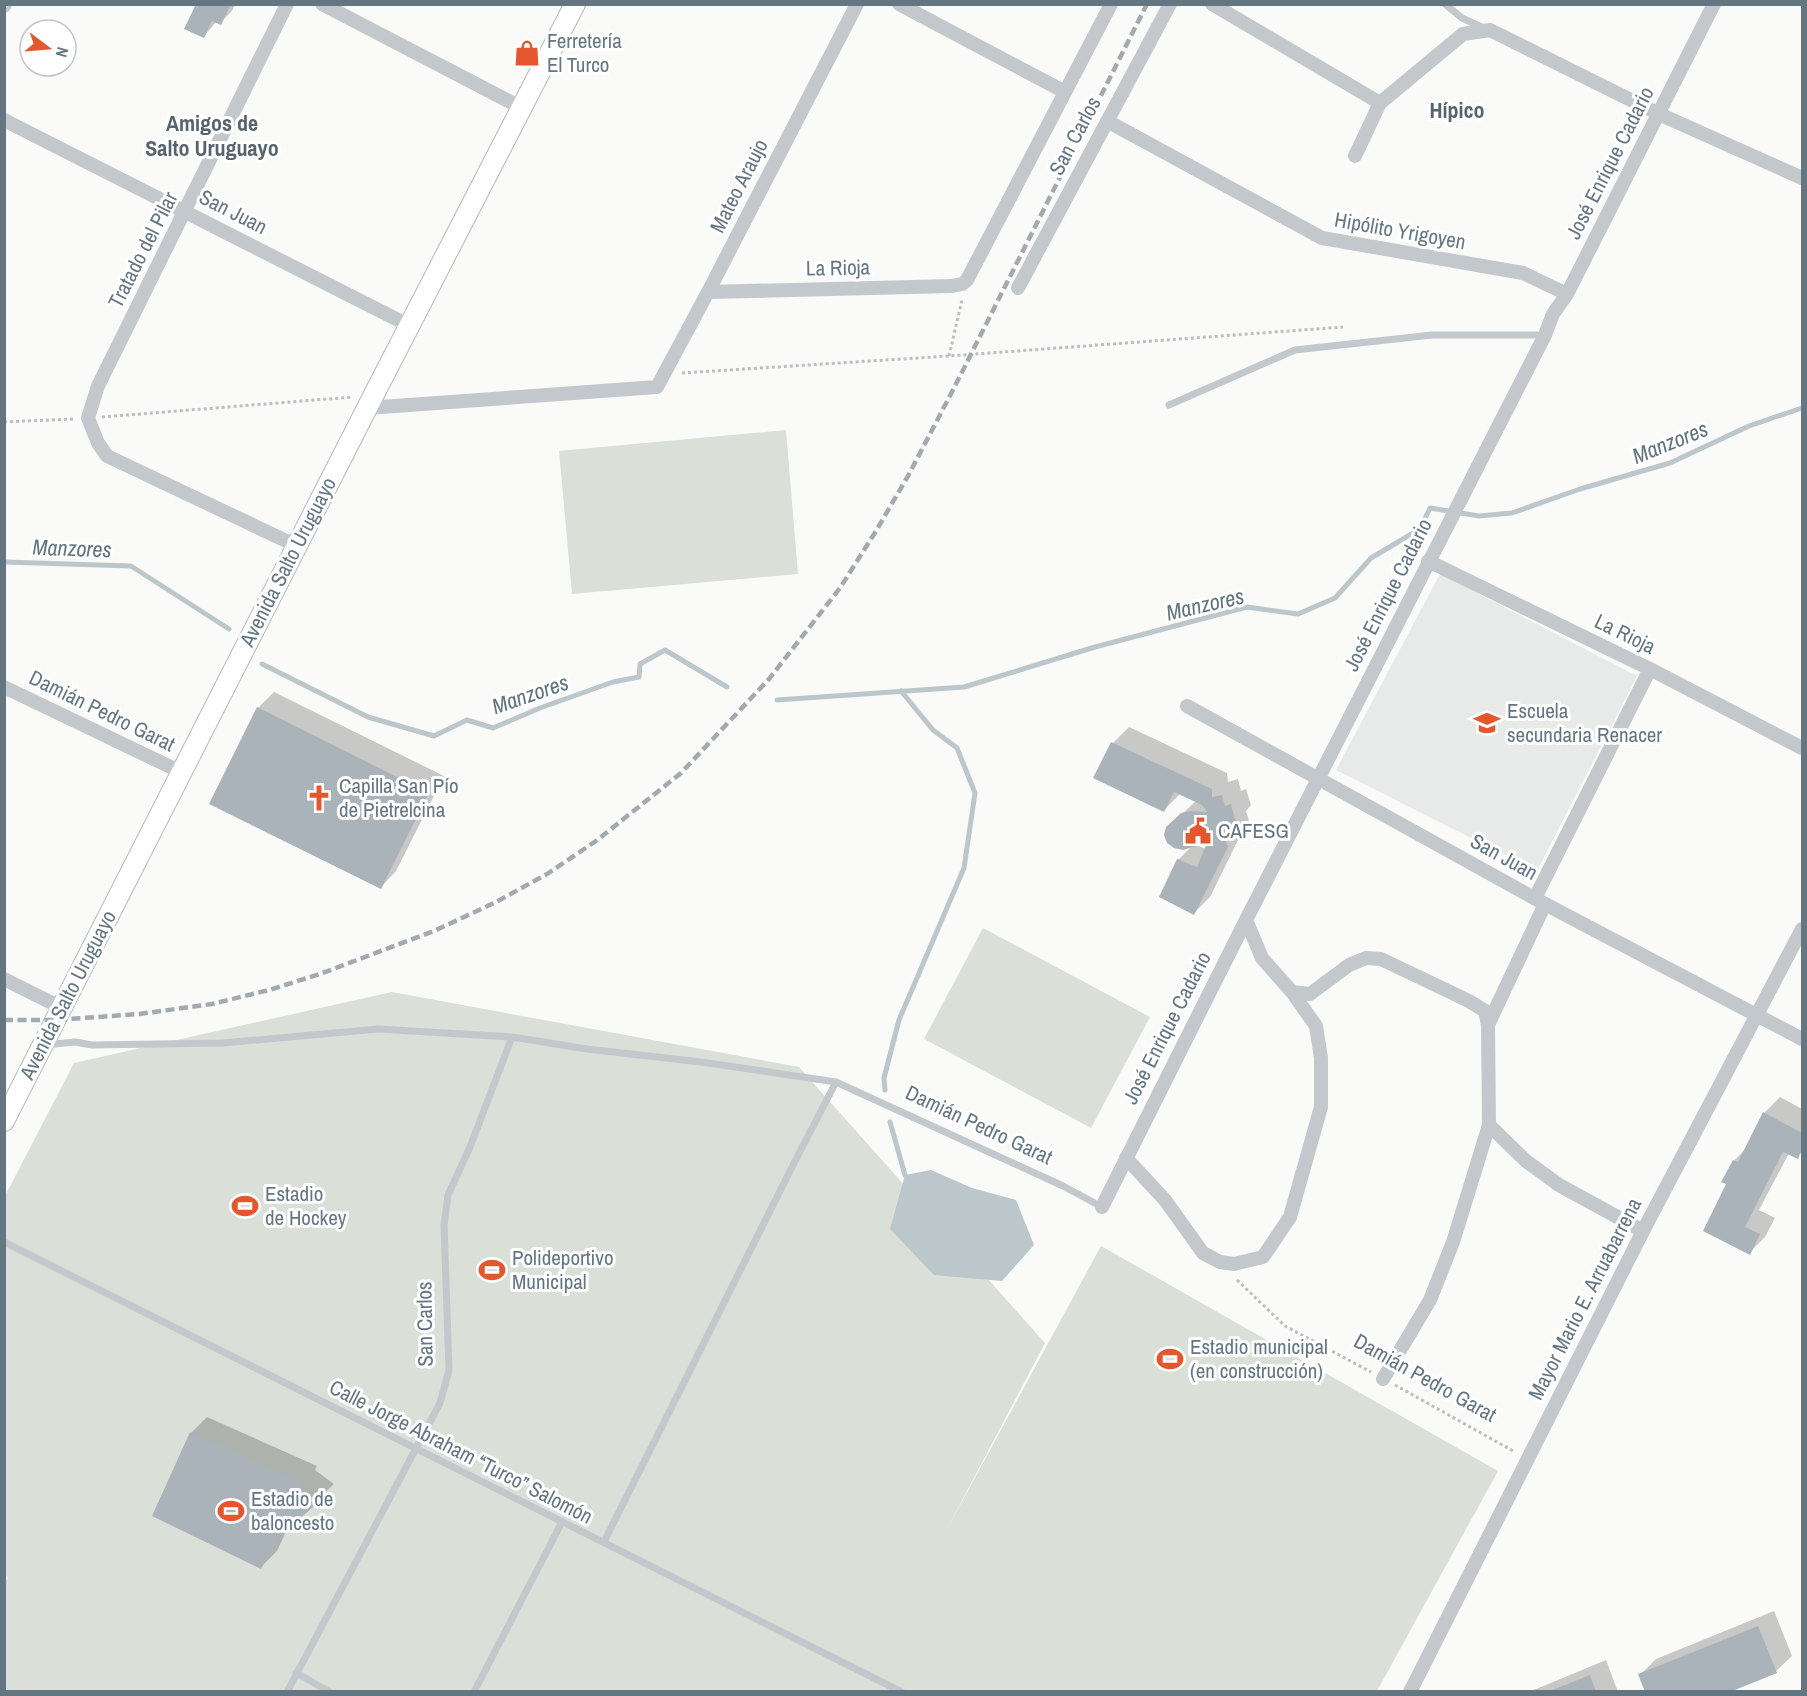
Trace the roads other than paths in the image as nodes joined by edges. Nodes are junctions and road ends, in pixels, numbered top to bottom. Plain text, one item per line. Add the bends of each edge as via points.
1 (287, 4) edge
2 (322, 4) edge
3 (575, 4) edge
4 (856, 4) edge
5 (899, 4) edge
6 (1111, 4) edge
7 (1170, 4) edge
8 (1212, 4) edge
9 (1445, 4) edge
10 (1714, 4) edge
11 (1490, 30) junction
12 (1065, 92) junction
13 (1380, 103) junction
14 (522, 108) junction
15 (1659, 114) junction
16 (4, 120) edge
17 (1107, 121) junction
18 (1355, 156) dead end
19 (1803, 178) edge
20 (186, 212) junction
21 (967, 280) joint
22 (1018, 288) dead end
23 (708, 292) junction
24 (1567, 294) junction
25 (410, 326) junction
26 (1545, 335) junction
27 (370, 401) junction
28 (1169, 405) dead end
29 (297, 546) junction
30 (1428, 561) junction
31 (1650, 669) junction
32 (4, 687) edge
33 (1187, 706) dead end
34 (1803, 748) edge
35 (181, 772) junction
36 (1318, 780) junction
37 (1540, 901) junction
38 (1246, 920) junction
39 (1803, 928) edge
40 (4, 979) edge
41 (1292, 992) junction
42 (62, 1008) junction
43 (1756, 1016) junction
44 (1488, 1025) junction
45 (512, 1037) junction
46 (1803, 1039) edge
47 (43, 1045) junction
48 (836, 1082) junction
49 (4, 1121) edge
50 (1489, 1125) junction
51 (1126, 1158) junction
52 (1102, 1207) joint
53 (1642, 1231) junction
54 (4, 1242) edge
55 (1383, 1378) road end
56 (415, 1447) junction
57 (562, 1522) junction
58 (603, 1542) junction
59 (296, 1673) junction
60 (287, 1692) edge
61 (330, 1692) edge
62 (474, 1692) edge
63 (902, 1692) edge
64 (1410, 1692) edge

1 - 20 street, Tratado del Pilar
2 - 14 street
3 - 14 main road, Avenida Salto Uruguayo
4 - 23 street, Mateo Araujo
5 - 12 street
6 - 12 street, San Carlos
7 - 17 street, San Carlos
8 - 13 street
9 - 11 lane via 1462,18
10 - 15 street, José Enrique Cadario
11 - 13 street via 1463,34
11 - 15 street
12 - 21 street, San Carlos
13 - 18 street
14 - 25 main road, Avenida Salto Uruguayo
15 - 19 street
15 - 24 street, José Enrique Cadario
16 - 20 street, San Juan
17 - 22 street, San Carlos
17 - 24 street, Hipólito Yrigoyen via 1322,238 1523,273
20 - 25 street, San Juan
20 - 29 street, Tratado del Pilar via 98,386 88,418 107,456
21 - 23 street, La Rioja via 956,286
23 - 27 street, Mateo Araujo via 657,387
24 - 26 street, José Enrique Cadario
25 - 27 main road, Avenida Salto Uruguayo
26 - 28 lane via 1432,335 1295,350
26 - 30 street, José Enrique Cadario
27 - 29 main road, Avenida Salto Uruguayo
29 - 35 main road, Avenida Salto Uruguayo
30 - 31 street, La Rioja
30 - 36 street, José Enrique Cadario
31 - 34 street, La Rioja
31 - 37 street
32 - 35 street, Damián Pedro Garat
33 - 36 street, San Juan
35 - 42 main road, Avenida Salto Uruguayo
36 - 37 street, San Juan
36 - 38 street, José Enrique Cadario
37 - 43 street, San Juan
37 - 44 street
38 - 41 street via 1262,958
38 - 51 street, José Enrique Cadario
39 - 43 street, Mayor Mario E. Arruabarrena
40 - 42 street
41 - 44 street via 1310,994 1349,965 1366,958 1381,959 1469,1001 1485,1011
41 - 51 street via 1316,1026 1321,1058 1321,1107 1290,1217 1263,1257 1234,1264 1203,1253 1165,1200
42 - 47 main road, Avenida Salto Uruguayo
43 - 46 street, San Juan
43 - 53 street, Mayor Mario E. Arruabarrena
44 - 50 street
45 - 47 lane, Damián Pedro Garat via 378,1029 223,1043
45 - 48 lane, Damián Pedro Garat
45 - 56 lane, San Carlos via 448,1195 444,1225 449,1370 440,1403
47 - 49 main road, Avenida Salto Uruguayo
48 - 52 lane, Damián Pedro Garat
48 - 58 lane
50 - 53 street via 1526,1161 1559,1185
50 - 55 street via 1453,1242 1430,1300
51 - 52 street, José Enrique Cadario
53 - 64 street, Mayor Mario E. Arruabarrena
54 - 56 lane, Calle Jorge Abraham “Turco” Salomón
56 - 57 lane, Calle Jorge Abraham “Turco” Salomón
56 - 59 lane, San Carlos
57 - 58 lane, Calle Jorge Abraham “Turco” Salomón
57 - 62 lane
58 - 63 lane, Calle Jorge Abraham “Turco” Salomón
59 - 60 lane, San Carlos
59 - 61 lane

